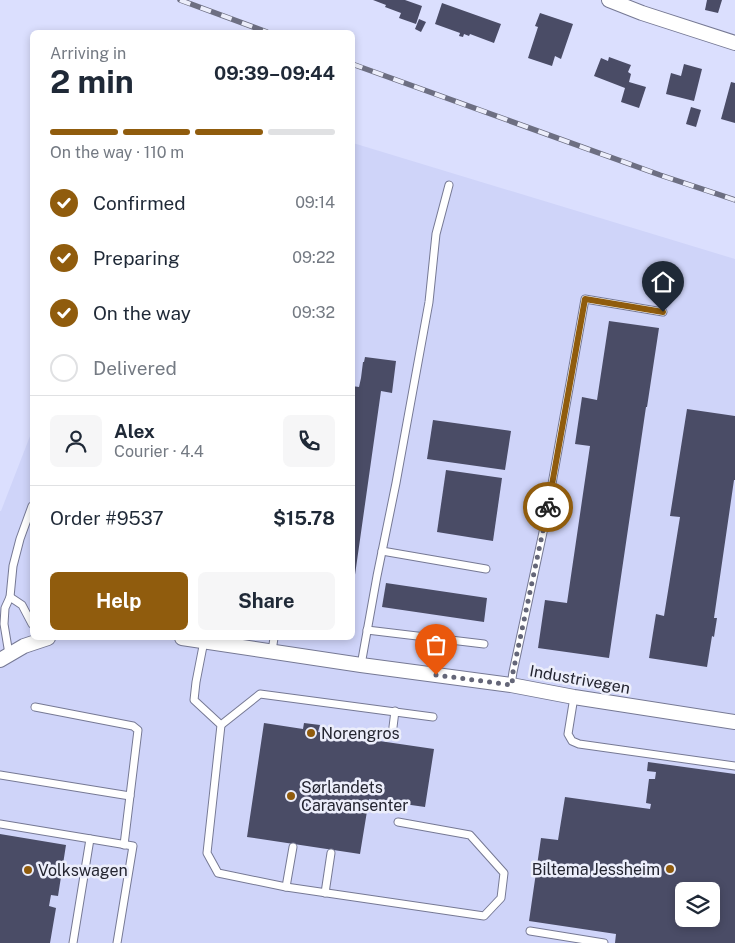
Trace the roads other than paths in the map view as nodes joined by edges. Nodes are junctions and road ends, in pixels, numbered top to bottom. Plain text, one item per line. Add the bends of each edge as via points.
1 (609, 0) edge
2 (735, 43) edge
3 (449, 185) dead end
4 (663, 312) dead end
5 (30, 512) edge
6 (382, 551) junction
7 (486, 569) dead end
8 (10, 597) junction
9 (30, 620) edge
10 (367, 630) junction
11 (38, 640) edge
12 (197, 640) edge
13 (204, 641) junction
14 (273, 644) edge
15 (484, 644) dead end
16 (4, 657) edge
17 (361, 665) junction
18 (512, 685) junction
19 (574, 697) junction
20 (35, 707) dead end
21 (395, 711) junction
22 (433, 717) dead end
23 (735, 722) edge
24 (221, 725) junction
25 (392, 735) dead end
26 (735, 766) edge
27 (0, 775) edge
28 (130, 796) junction
29 (398, 822) dead end
30 (0, 824) edge
31 (90, 839) junction
32 (124, 845) junction
33 (293, 847) dead end
34 (331, 853) dead end
35 (286, 887) junction
36 (325, 892) junction
37 (530, 931) dead end
38 (73, 943) edge
39 (117, 943) edge
40 (604, 943) edge

1 - 2 street
3 - 6 lane via 436,234 429,302
4 - 18 lane via 585,299 546,523
5 - 8 lane via 20,540
6 - 7 lane
6 - 10 lane
8 - 9 lane via 22,605
8 - 16 lane via 5,608
10 - 15 lane
10 - 17 lane
11 - 16 street
12 - 13 street, Industrivegen
13 - 14 street, Industrivegen
13 - 24 lane via 194,700
14 - 17 street, Industrivegen
17 - 18 street, Industrivegen
18 - 19 street, Industrivegen
19 - 23 street, Industrivegen
19 - 26 lane via 568,734 572,741
20 - 28 lane via 134,726 138,730
21 - 22 lane
21 - 24 lane via 260,694
21 - 25 lane
24 - 35 lane via 207,853 218,873
27 - 28 lane
28 - 32 lane
29 - 36 lane via 470,834 504,873 501,898 484,916
30 - 31 lane
31 - 32 lane
31 - 38 lane
32 - 39 lane via 132,846
33 - 35 lane
34 - 36 lane
35 - 36 lane
37 - 40 lane

